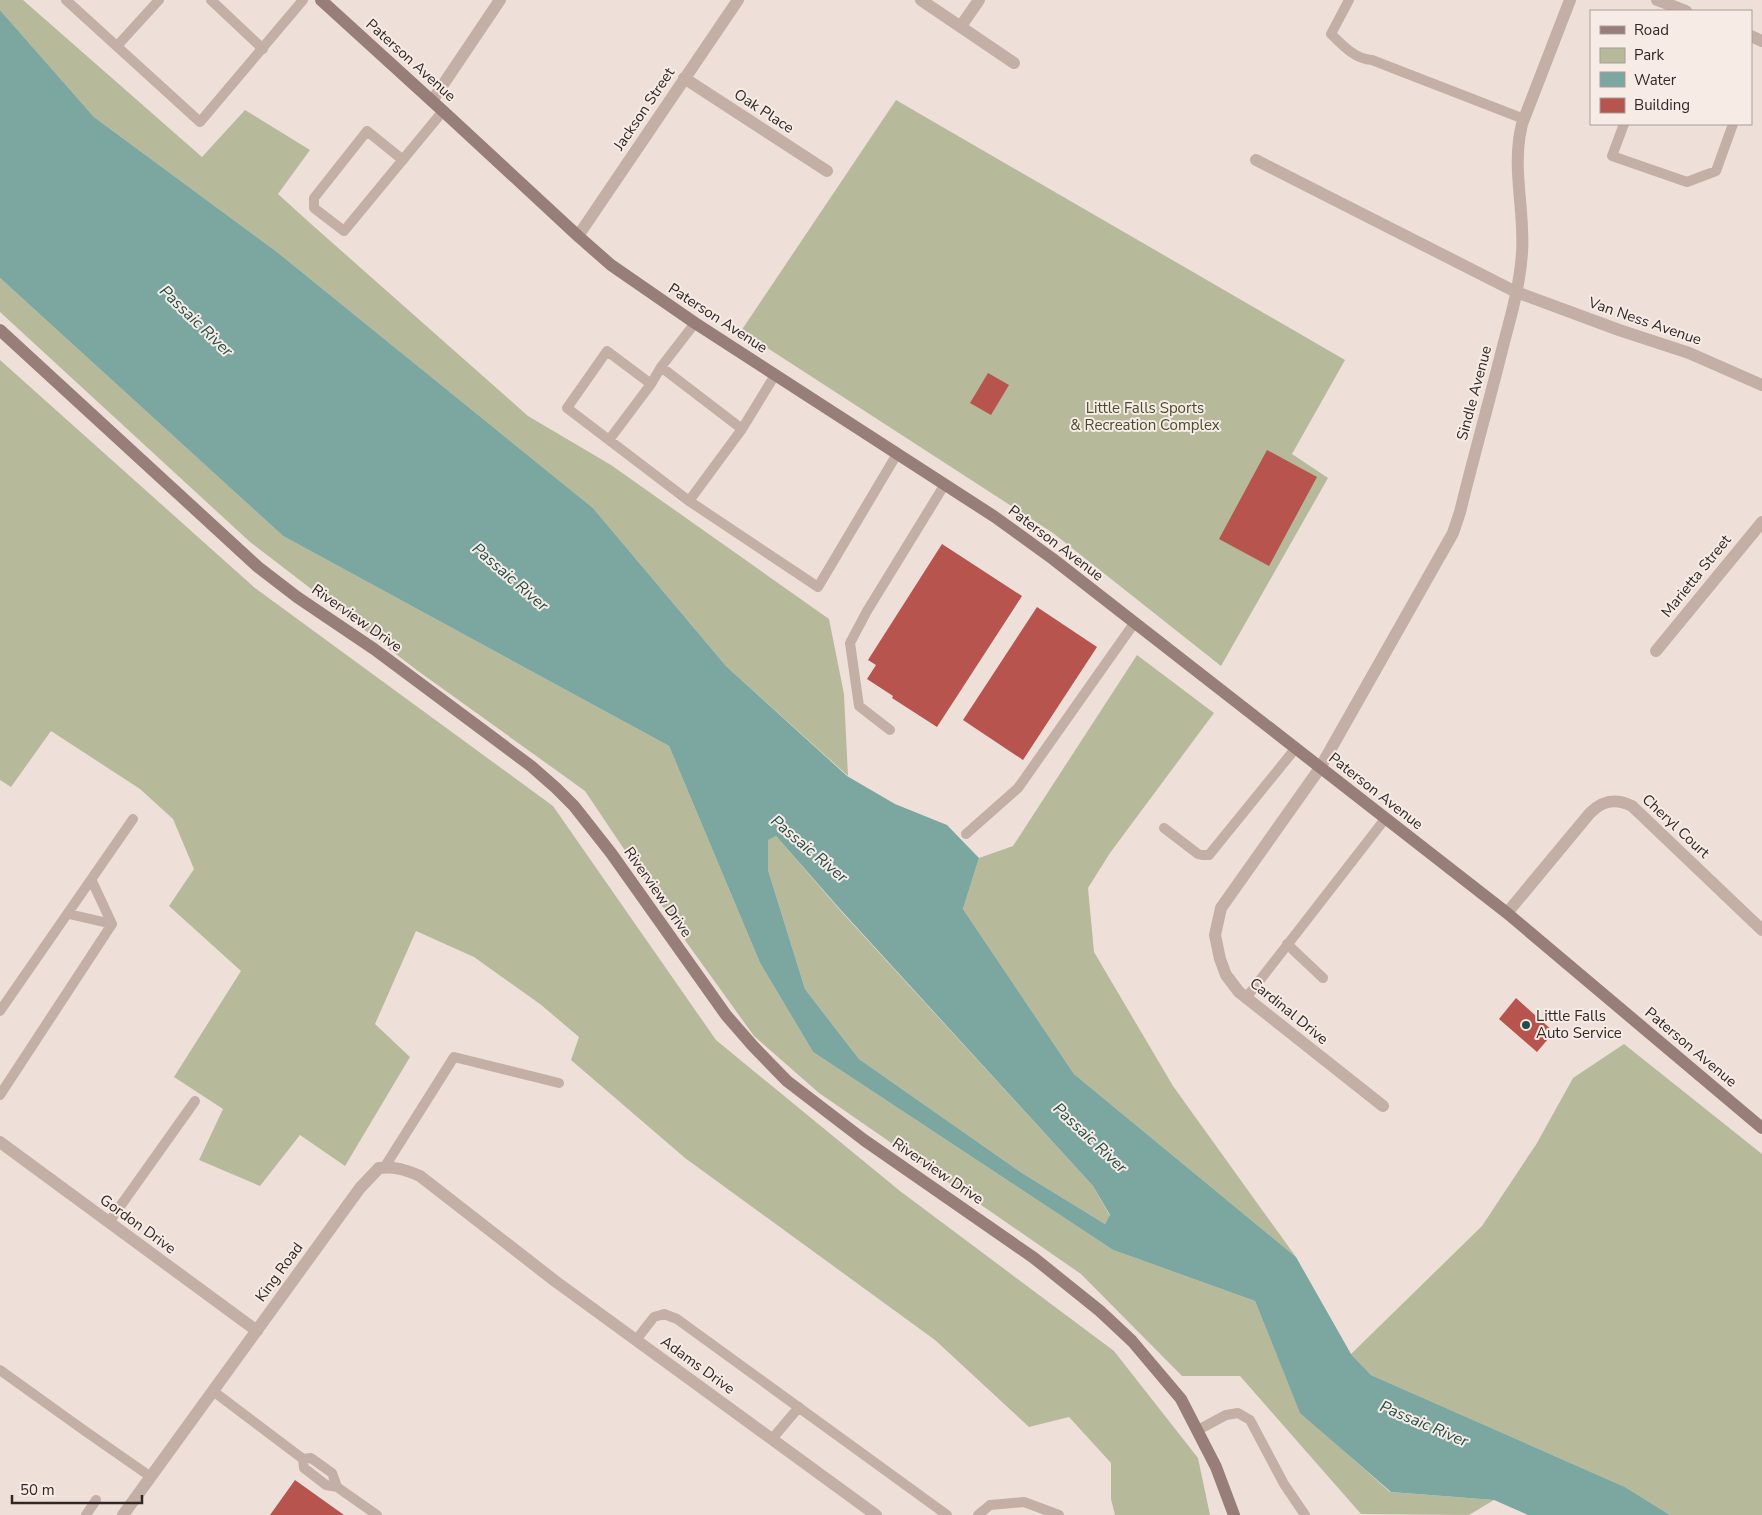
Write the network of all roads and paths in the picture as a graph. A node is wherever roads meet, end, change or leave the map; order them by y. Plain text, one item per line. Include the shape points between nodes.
1 (66, 0) edge
2 (159, 0) edge
3 (211, 0) edge
4 (303, 0) edge
5 (321, 0) edge
6 (500, 0) edge
7 (738, 0) edge
8 (921, 0) edge
9 (978, 0) edge
10 (1349, 0) edge
11 (1570, 0) edge
12 (1657, 0) edge
13 (1669, 8) edge
14 (961, 26) junction
15 (117, 46) junction
16 (263, 49) junction
17 (1014, 63) dead end
18 (684, 78) junction
19 (432, 101) junction
20 (443, 110) junction
21 (1524, 119) junction
22 (1624, 125) edge
23 (1733, 125) edge
24 (403, 160) junction
25 (1256, 160) dead end
26 (827, 171) dead end
27 (578, 236) junction
28 (1516, 292) junction
29 (695, 323) junction
30 (0, 330) edge
31 (661, 367) junction
32 (775, 375) junction
33 (651, 384) junction
34 (1762, 385) edge
35 (742, 429) junction
36 (609, 440) junction
37 (897, 454) junction
38 (944, 484) junction
39 (689, 501) junction
40 (1762, 522) edge
41 (1135, 622) junction
42 (1656, 651) dead end
43 (890, 730) dead end
44 (1295, 749) junction
45 (1320, 768) junction
46 (134, 819) dead end
47 (1385, 819) junction
48 (1164, 828) dead end
49 (966, 834) dead end
50 (92, 880) junction
51 (1507, 913) junction
52 (69, 914) junction
53 (112, 924) junction
54 (1762, 930) edge
55 (1287, 944) junction
56 (1323, 978) dead end
57 (1246, 998) junction
58 (0, 1012) edge
59 (560, 1083) dead end
60 (0, 1095) edge
61 (194, 1101) dead end
62 (1383, 1106) dead end
63 (1762, 1128) edge
64 (0, 1142) edge
65 (384, 1168) junction
66 (109, 1222) junction
67 (257, 1331) junction
68 (636, 1340) junction
69 (0, 1370) edge
70 (213, 1391) junction
71 (799, 1407) junction
72 (1198, 1430) junction
73 (772, 1439) junction
74 (151, 1477) junction
75 (96, 1500) dead end
76 (86, 1515) edge
77 (123, 1515) edge
78 (377, 1515) edge
79 (876, 1515) edge
80 (947, 1515) edge
81 (978, 1515) edge
82 (1059, 1515) edge
83 (1234, 1515) edge
84 (1305, 1515) edge

1 - 15 lane
2 - 15 lane
3 - 16 lane
4 - 16 lane
5 - 19 main road, Paterson Avenue
6 - 19 street
7 - 18 street, Jackson Street
8 - 14 street
9 - 14 street
10 - 21 lane via 1331,34 1342,45 1363,59
11 - 21 street, Sindle Avenue
12 - 13 street
14 - 17 street
15 - 16 lane via 200,122
18 - 26 street, Oak Place
18 - 27 street, Jackson Street
19 - 20 main road, Paterson Avenue
20 - 24 lane
20 - 27 main road, Paterson Avenue
21 - 28 street, Sindle Avenue via 1517,142 1522,252
22 - 23 lane via 1612,156 1687,182 1716,171
24 - 24 lane via 344,231 314,208 314,198 367,131
25 - 28 street, Van Ness Avenue
27 - 29 main road, Paterson Avenue via 611,265
28 - 34 street, Van Ness Avenue via 1689,353
28 - 45 street, Sindle Avenue via 1453,533
29 - 31 lane
29 - 32 main road, Paterson Avenue
30 - 72 main road, Riverview Drive via 258,566 296,597 374,649 556,788 611,854 726,1015 787,1081 864,1140 1034,1258 1100,1311 1132,1341 1181,1398
31 - 33 lane
31 - 35 lane
32 - 35 lane
32 - 37 main road, Paterson Avenue
33 - 36 lane
33 - 36 lane via 607,351 567,408
35 - 39 lane
36 - 39 lane
37 - 38 main road, Paterson Avenue
37 - 39 lane via 818,587
38 - 41 main road, Paterson Avenue via 995,517
38 - 43 lane via 850,643 859,706
40 - 42 street, Marietta Street
41 - 44 main road, Paterson Avenue
41 - 49 lane via 1018,788
44 - 45 main road, Paterson Avenue
44 - 48 lane via 1209,855 1198,854
45 - 47 main road, Paterson Avenue
45 - 57 street, Cardinal Drive via 1221,908 1215,935 1220,959 1226,975
46 - 50 lane
47 - 51 main road, Paterson Avenue
47 - 55 lane
50 - 52 lane
50 - 53 lane
51 - 54 street, Cheryl Court via 1590,812 1598,805 1615,801 1632,806
51 - 63 main road, Paterson Avenue
52 - 53 lane
52 - 58 lane
53 - 60 lane
55 - 56 lane
55 - 57 lane
57 - 62 street, Cardinal Drive
59 - 65 lane via 454,1058
61 - 66 lane
64 - 66 street, Gordon Drive
65 - 67 street, King Road via 379,1168 360,1188
65 - 68 street, Adams Drive via 402,1169 420,1176
66 - 67 street, Gordon Drive
67 - 70 street, King Road
68 - 71 lane via 654,1317 664,1314 677,1319
68 - 73 street, Adams Drive
69 - 74 lane
70 - 74 street, King Road
70 - 78 lane via 303,1459 304,1468 326,1485 336,1487
71 - 73 lane
71 - 80 lane
72 - 83 main road, Riverview Drive
72 - 84 lane via 1238,1412 1250,1420 1284,1484
73 - 79 street, Adams Drive
74 - 77 street, King Road
75 - 76 lane
81 - 82 lane via 990,1505 1024,1502

